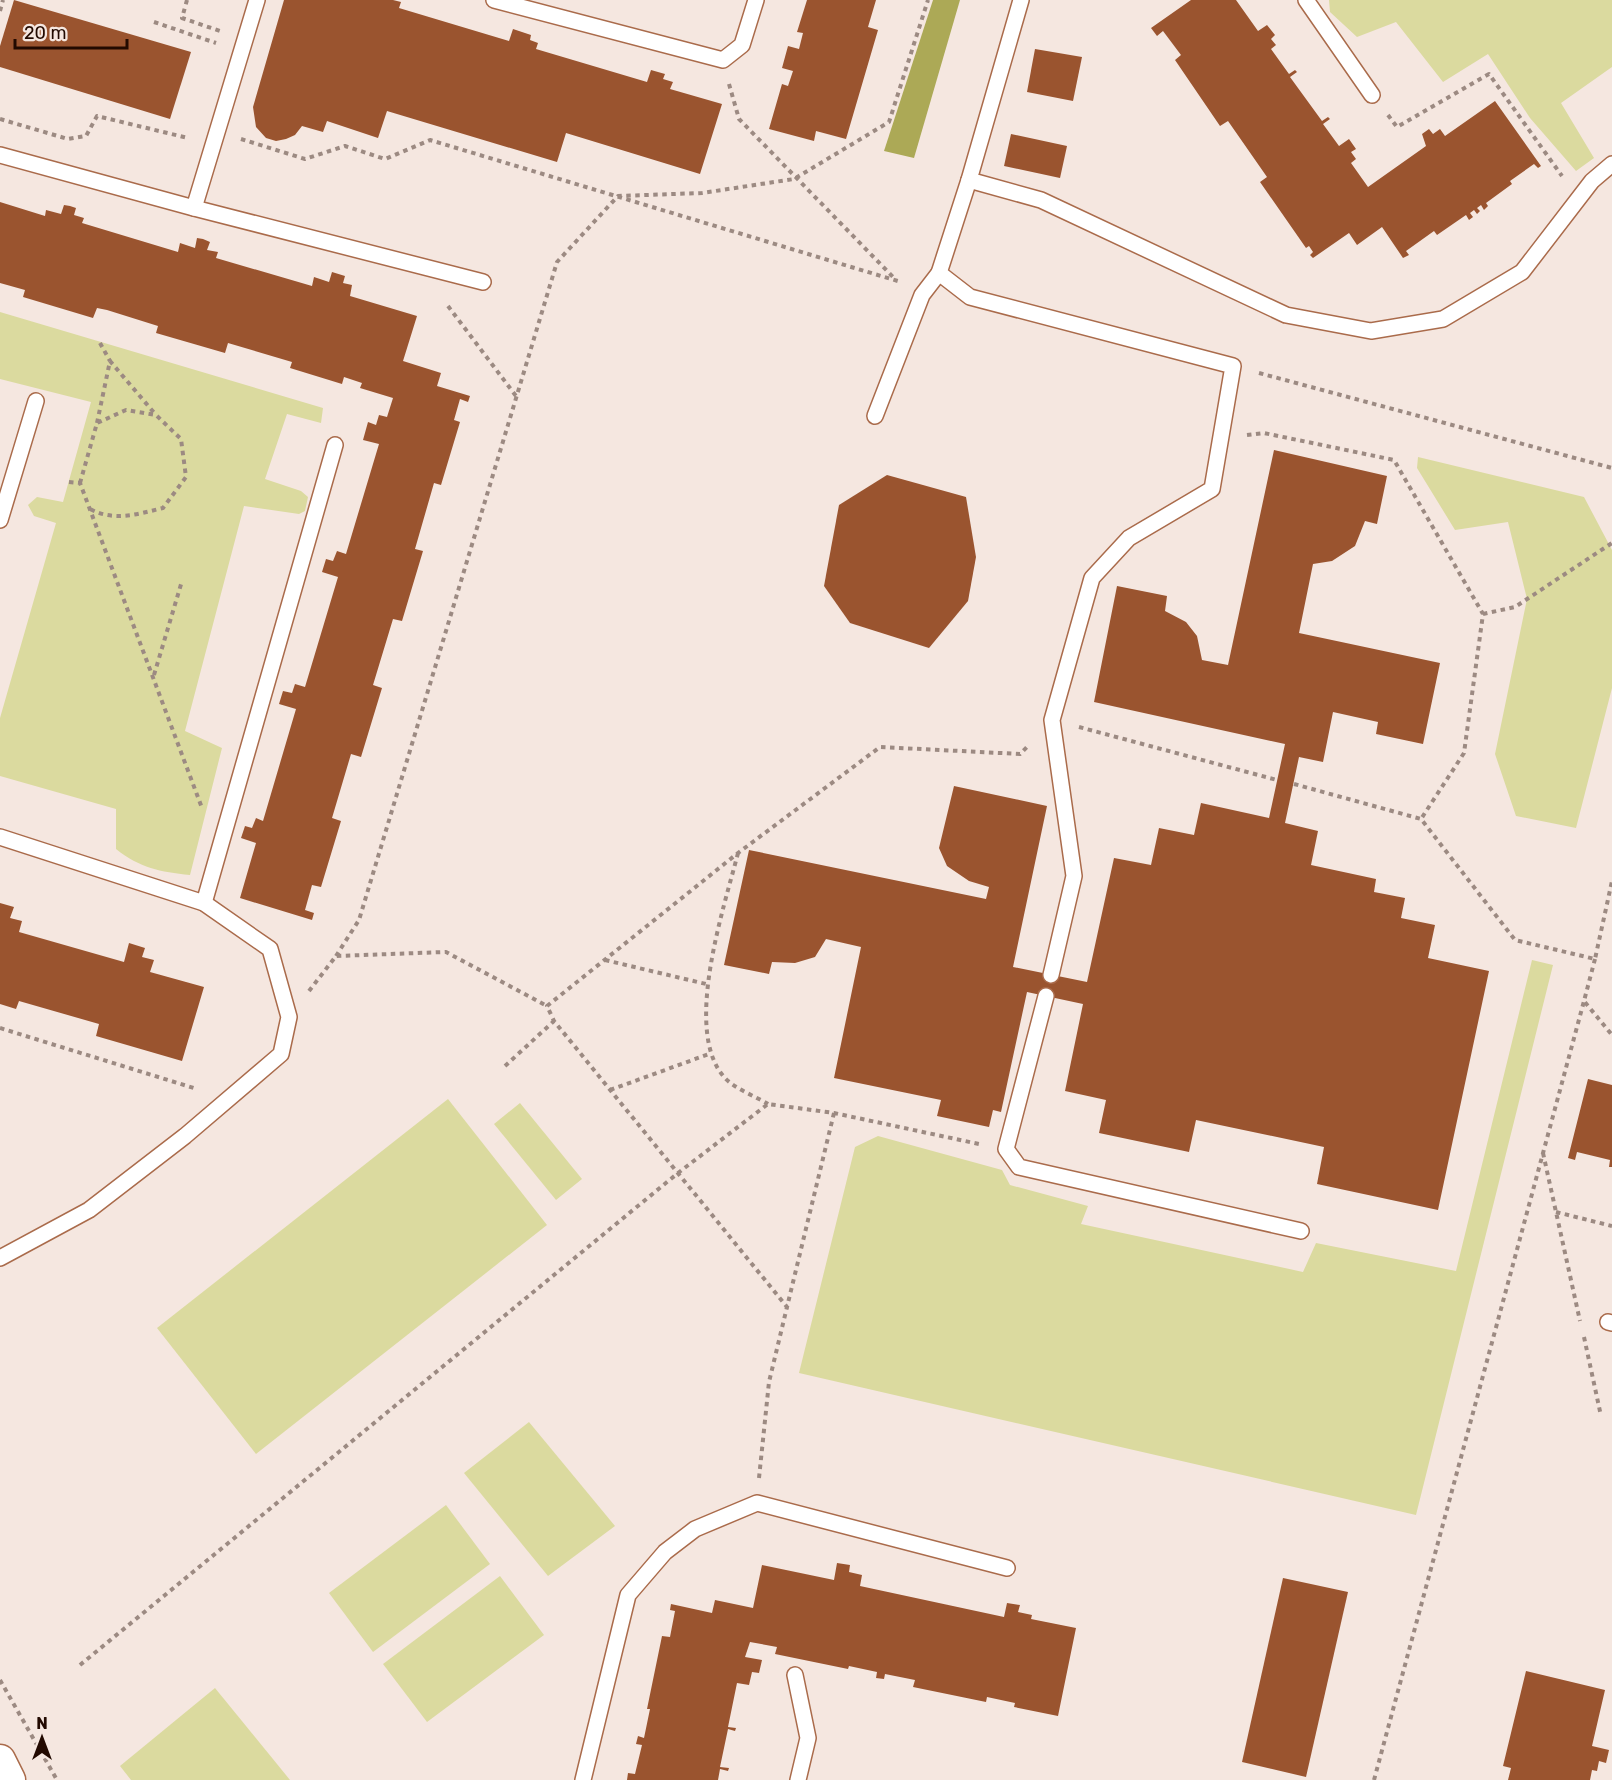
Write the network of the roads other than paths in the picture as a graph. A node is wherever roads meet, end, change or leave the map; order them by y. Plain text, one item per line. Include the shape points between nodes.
1 (257, 0) edge
2 (494, 0) edge
3 (756, 0) edge
4 (1021, 0) edge
5 (1306, 0) edge
6 (1372, 95) road end
7 (0, 155) edge
8 (1612, 164) edge
9 (969, 180) junction
10 (194, 208) junction
11 (939, 273) junction
12 (483, 282) dead end
13 (36, 401) dead end
14 (875, 416) dead end
15 (335, 445) dead end
16 (0, 520) edge
17 (0, 837) edge
18 (204, 903) junction
19 (1052, 975) dead end
20 (1046, 996) dead end
21 (1301, 1231) dead end
22 (0, 1258) edge
23 (1007, 1568) dead end
24 (795, 1676) dead end
25 (0, 1760) edge
26 (10, 1780) edge
27 (584, 1780) edge
28 (798, 1780) edge

1 - 10 lane
2 - 3 lane via 723,60 742,45
4 - 9 lane
5 - 6 lane
7 - 10 lane
8 - 9 lane via 1592,181 1522,272 1443,319 1371,331 1286,315 1041,200
9 - 11 lane
10 - 12 lane
11 - 14 lane via 922,296
11 - 19 lane via 970,297 1233,366 1212,489 1129,538 1092,578 1052,720 1074,876
13 - 16 lane
15 - 18 lane
17 - 18 lane
18 - 22 lane via 270,949 289,1017 281,1054 185,1137 89,1210
20 - 21 lane via 1005,1149 1019,1167
23 - 27 lane via 757,1503 695,1529 665,1552 628,1595
24 - 28 lane via 808,1738
25 - 26 street

